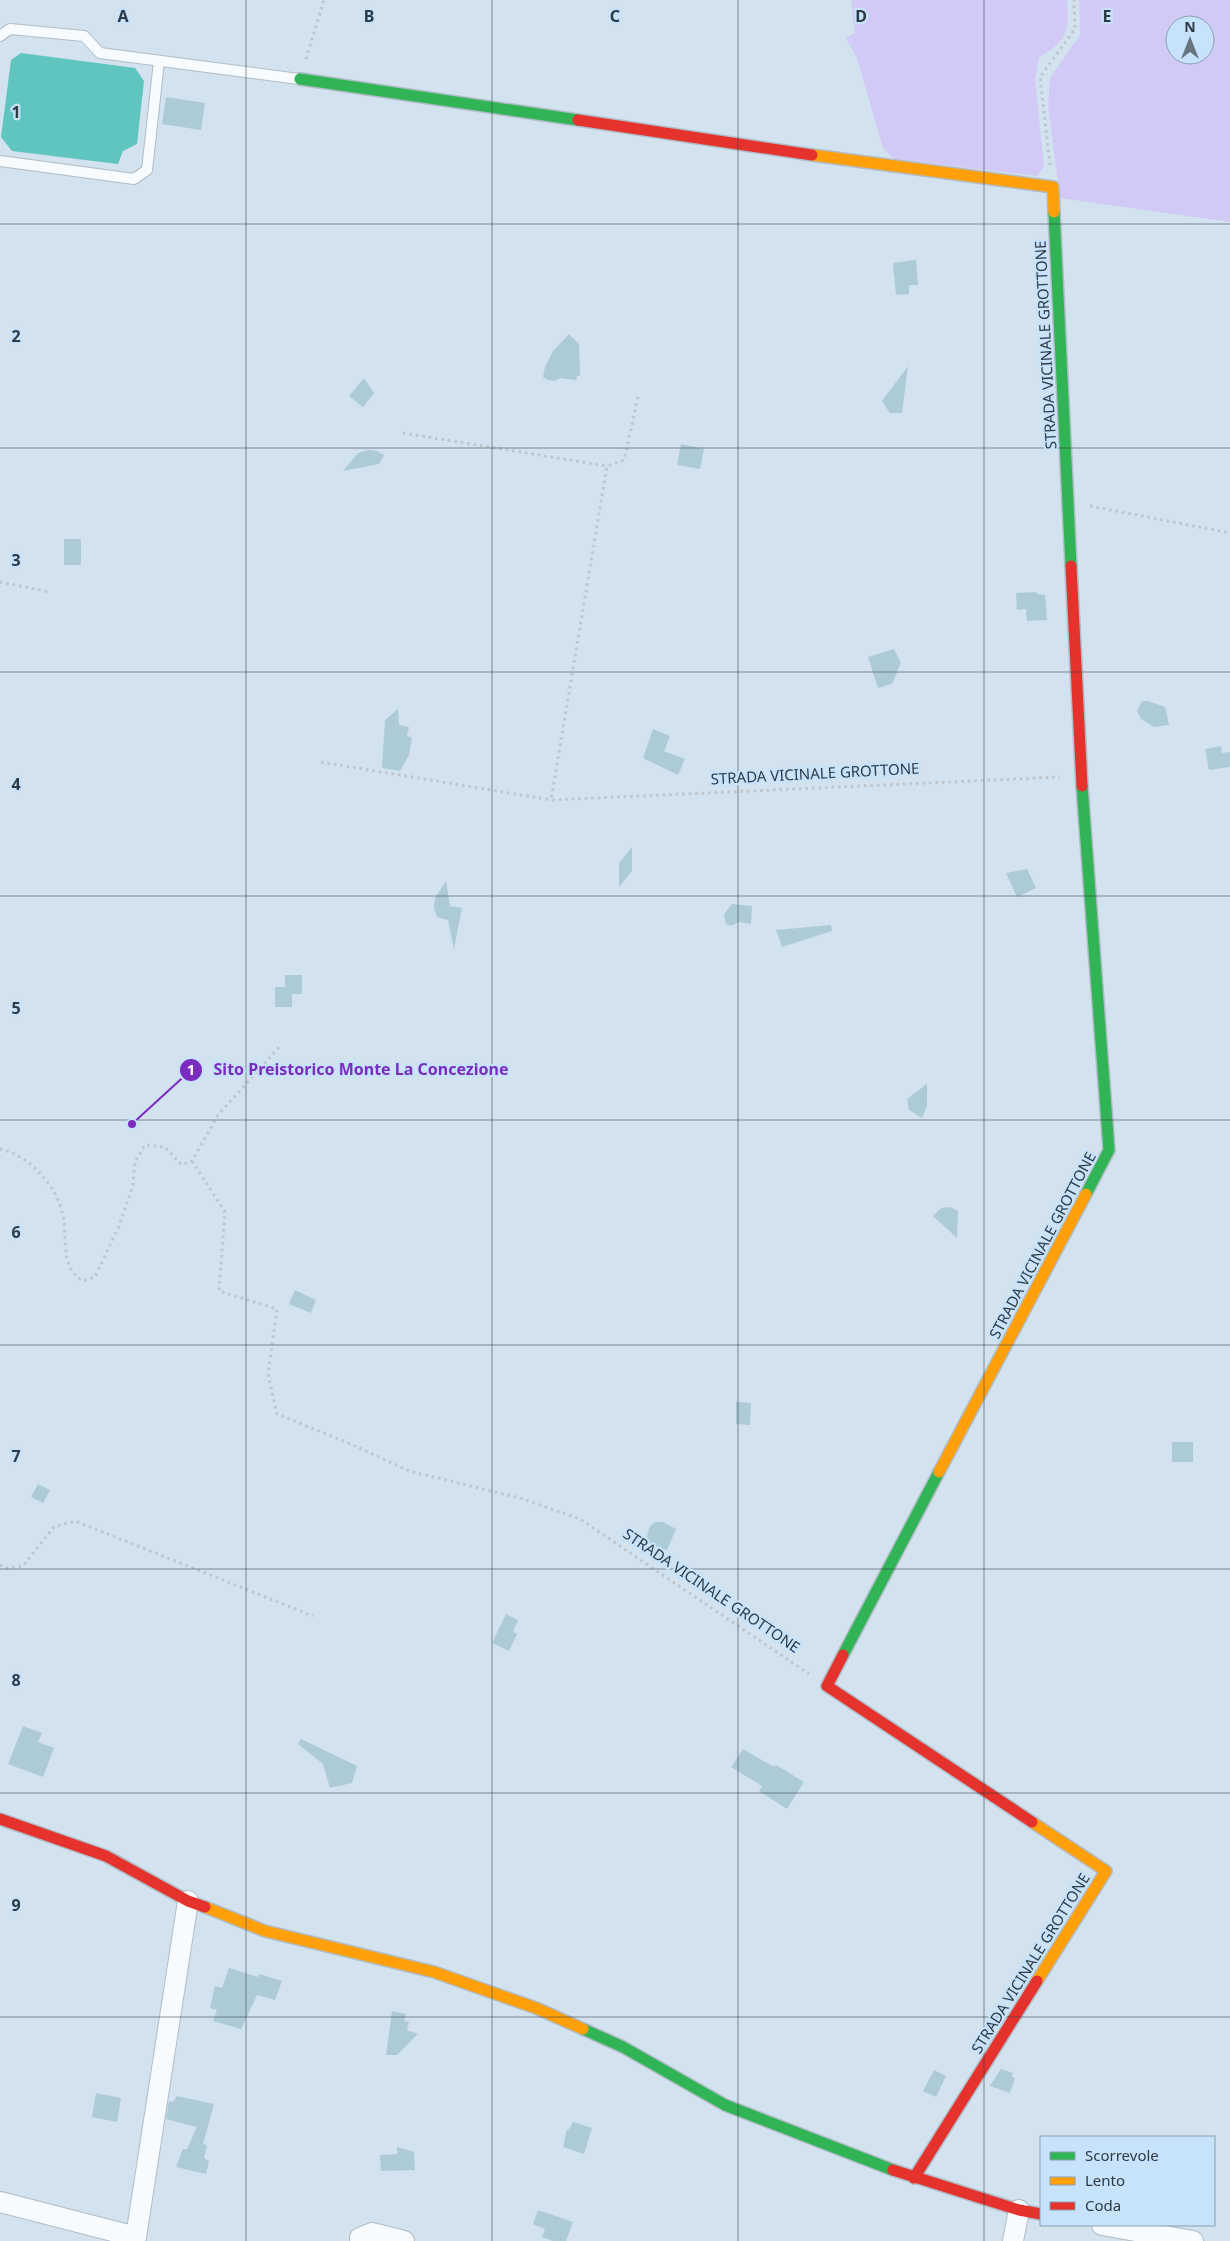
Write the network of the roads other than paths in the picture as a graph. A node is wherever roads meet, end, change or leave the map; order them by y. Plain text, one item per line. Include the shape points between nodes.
1 (0, 36) edge
2 (159, 62) junction
3 (300, 79) joint
4 (0, 161) edge
5 (0, 1819) edge
6 (188, 1901) junction
7 (914, 2178) junction
8 (0, 2202) edge
9 (1019, 2210) junction
10 (1040, 2214) edge
11 (1108, 2226) edge
12 (360, 2241) edge
13 (404, 2241) edge
14 (1013, 2241) edge
15 (1193, 2241) edge

1 - 2 lane via 10,29 84,36 100,52
2 - 3 lane
2 - 4 lane via 147,170 141,175 134,179
3 - 7 street, STRADA VICINALE GROTTONE via 1053,188 1081,776 1109,1150 826,1686 1106,1871
5 - 6 street via 106,1856
6 - 7 street via 266,1931 434,1972 536,2008 623,2047 725,2104
6 - 8 street via 136,2237
7 - 9 street
9 - 10 street
9 - 14 street
11 - 15 street
12 - 13 street via 372,2233

